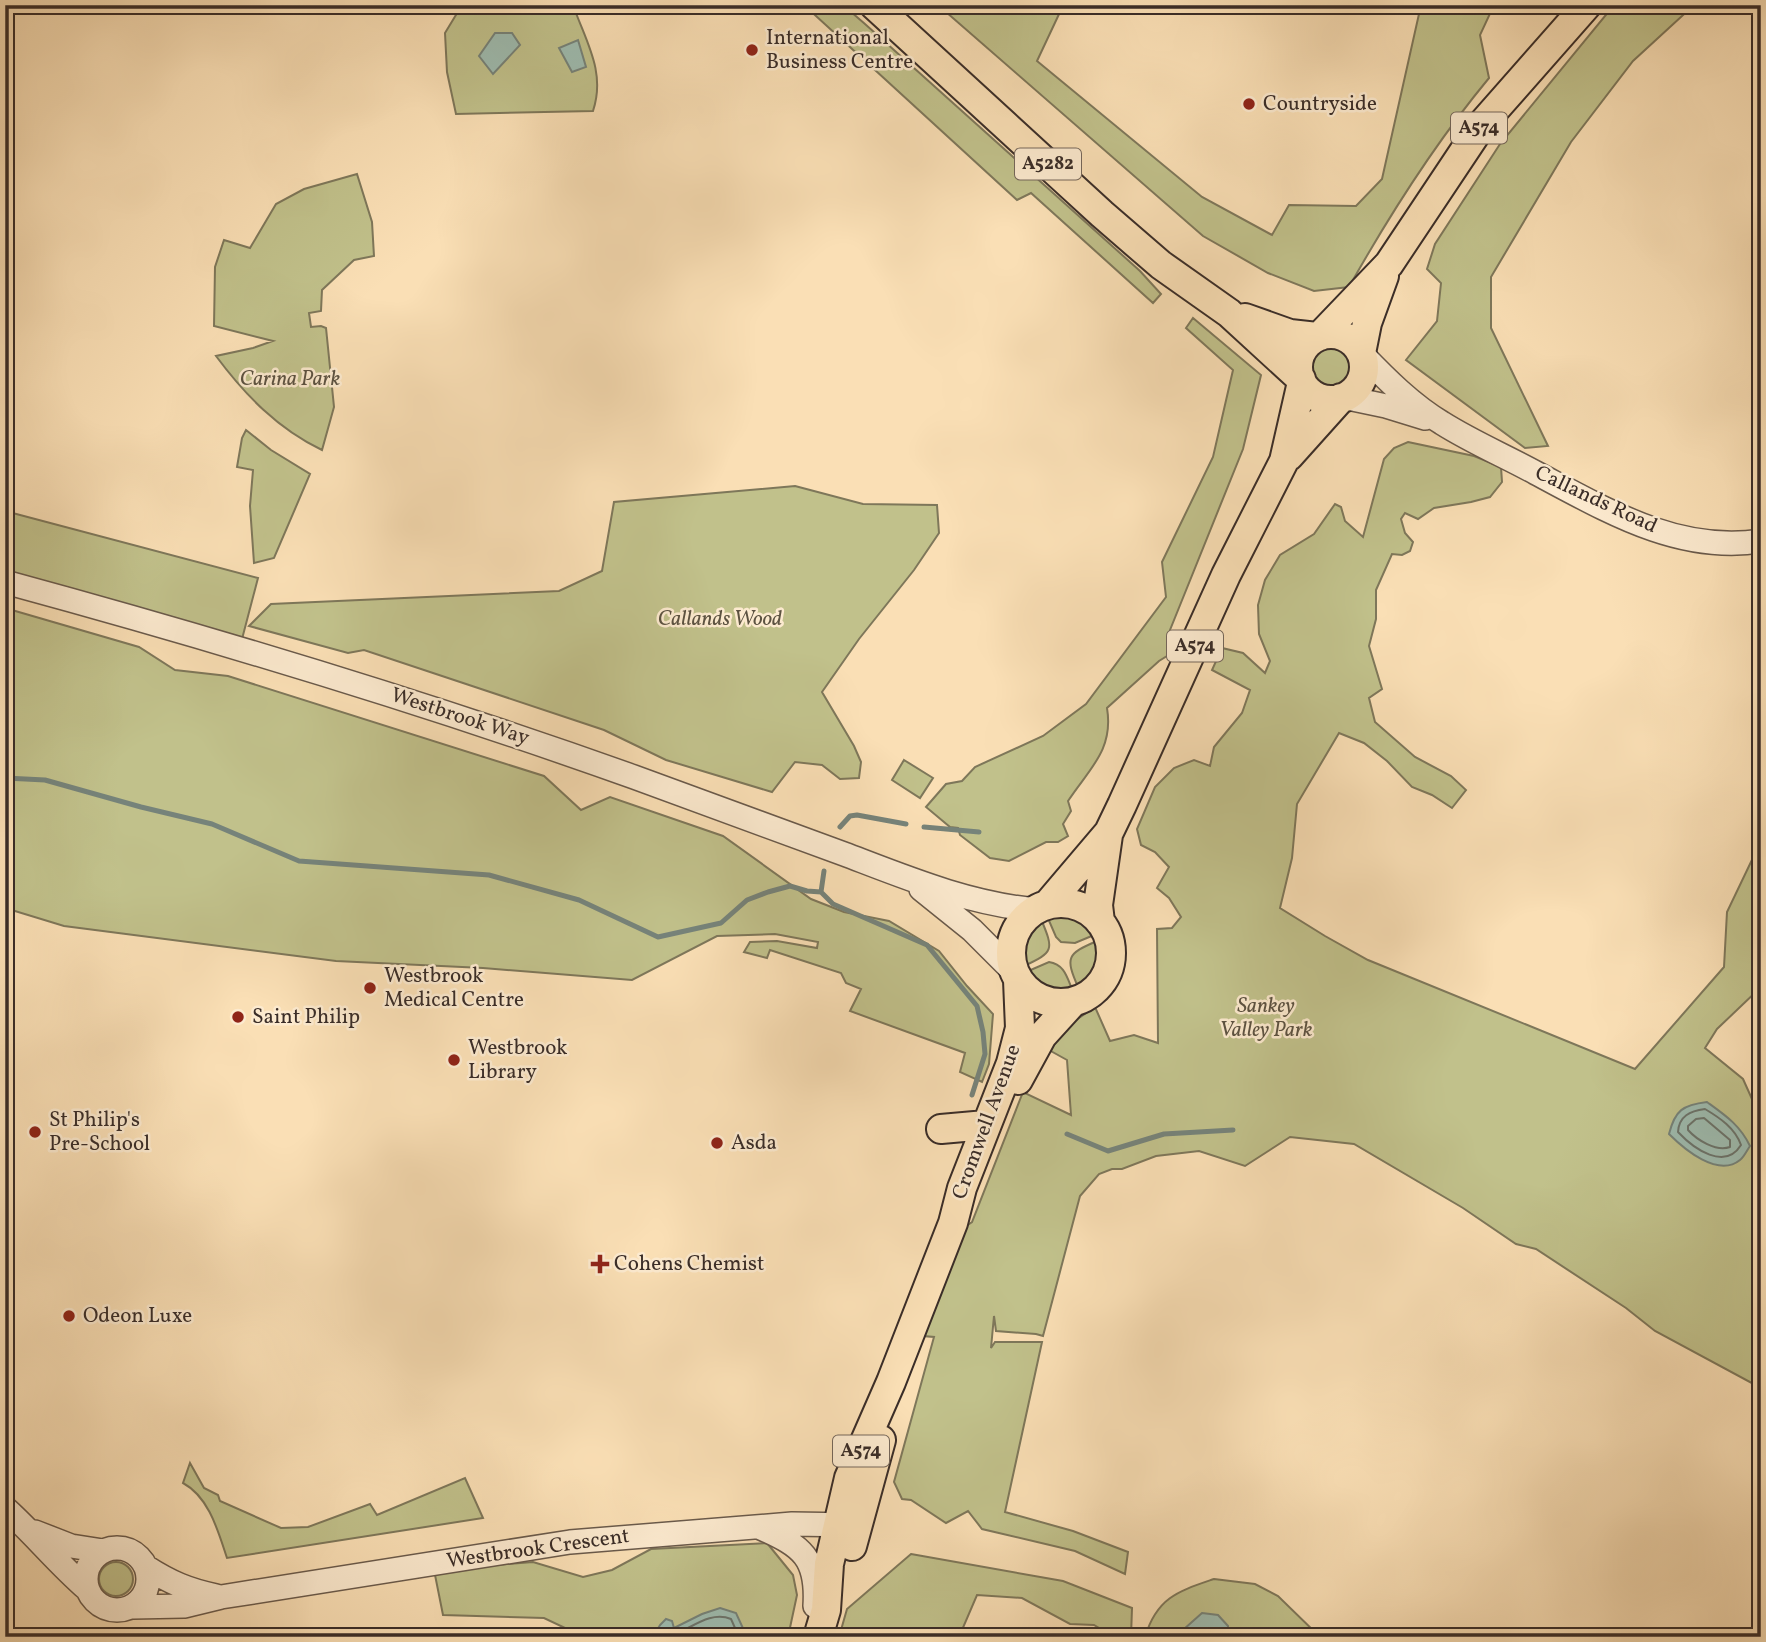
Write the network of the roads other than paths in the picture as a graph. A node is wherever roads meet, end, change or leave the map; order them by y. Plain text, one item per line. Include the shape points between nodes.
1 (874, 5) edge
2 (1587, 5) edge
3 (1389, 264) junction
4 (1229, 313) junction
5 (1318, 336) junction
6 (1361, 354) junction
7 (1301, 381) junction
8 (1342, 398) junction
9 (1441, 423) junction
10 (1284, 461) junction
11 (1761, 541) edge
12 (5, 582) edge
13 (1109, 832) junction
14 (905, 878) junction
15 (1042, 907) junction
16 (1100, 922) junction
17 (1017, 976) junction
18 (1072, 1003) junction
19 (986, 1125) junction
20 (941, 1129) dead end
21 (953, 1223) junction
22 (5, 1508) edge
23 (847, 1524) junction
24 (759, 1527) junction
25 (29, 1529) junction
26 (103, 1551) junction
27 (146, 1567) junction
28 (87, 1589) junction
29 (221, 1597) junction
30 (133, 1607) junction
31 (819, 1628) edge

1 - 4 main road, A5282 via 1112,223
2 - 3 main road, A574 via 1483,123
3 - 5 main road, A574
3 - 6 main road, A574
4 - 5 main road, A5282 via 1290,334
4 - 7 main road, A5282
5 - 6 main road via 1339,335 1356,345
5 - 7 main road, A574 via 1299,360
6 - 8 main road, A574 via 1364,365 1359,384
6 - 9 street, Callands Road
7 - 8 main road via 1319,397
7 - 10 main road, A574
8 - 9 street, Callands Road
8 - 10 main road, A574
9 - 11 street, Callands Road via 1647,527 1701,541
10 - 13 main road, A574
12 - 14 street, Westbrook Way via 411,700 716,806
13 - 15 main road, A574
13 - 16 main road, A574 via 1098,905
14 - 15 street, Westbrook Way via 988,903
14 - 17 street, Westbrook Way via 953,913
15 - 16 main road via 1076,905
15 - 17 main road, A574 via 1017,930 1011,959
16 - 18 main road, A574 via 1112,948 1111,963 1098,988
17 - 18 main road via 1042,1000
17 - 19 main road, Cromwell Avenue / A574 via 1021,1006 1016,1045
18 - 21 main road, Cromwell Avenue / A574 via 1042,1036 1026,1064 972,1192
19 - 20 main road
19 - 21 main road, Cromwell Avenue / A574
21 - 23 main road, Cromwell Avenue / A574 via 849,1478
22 - 25 street
23 - 24 street, Westbrook Crescent
23 - 31 main road, Cromwell Avenue / A574 via 829,1564
24 - 29 street, Westbrook Crescent via 570,1542
24 - 31 street via 806,1555 812,1567
25 - 26 street via 71,1546
25 - 28 street
26 - 27 street via 132,1551
26 - 28 street via 90,1563
27 - 29 street, Westbrook Crescent via 188,1590
27 - 30 street via 146,1594
28 - 30 street via 93,1600 111,1611
29 - 30 street, Westbrook Crescent via 184,1606

